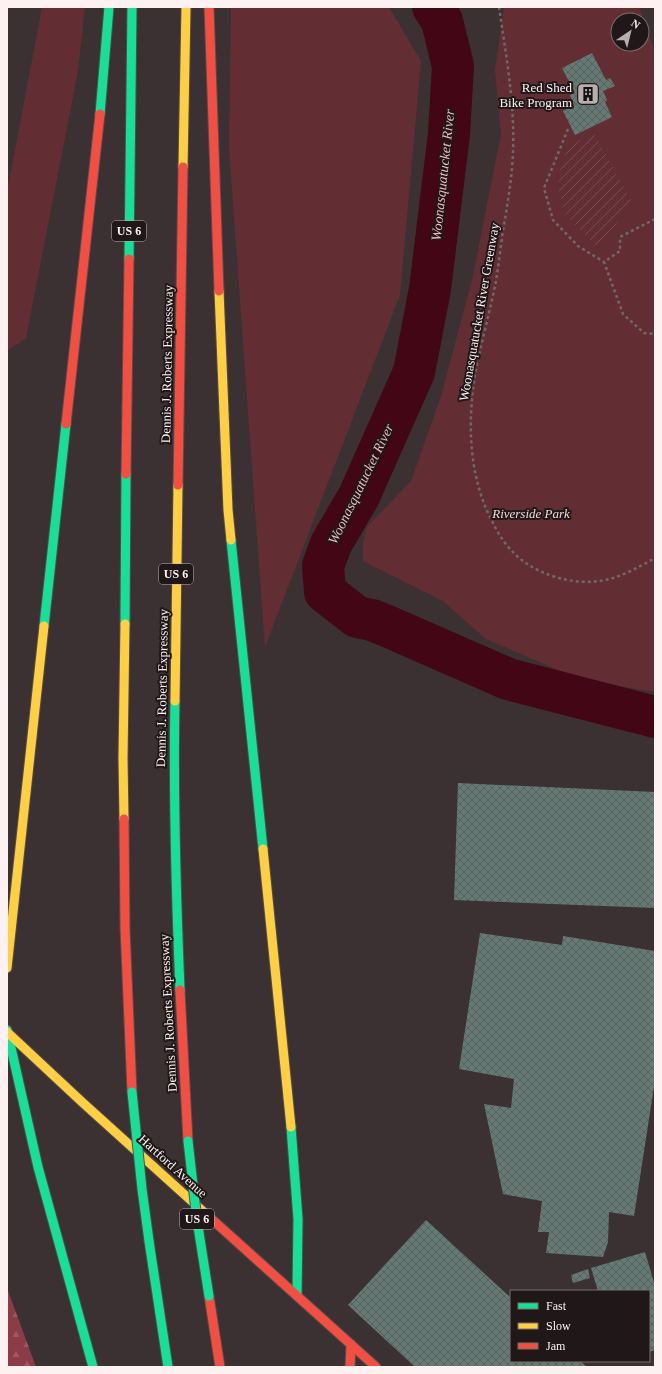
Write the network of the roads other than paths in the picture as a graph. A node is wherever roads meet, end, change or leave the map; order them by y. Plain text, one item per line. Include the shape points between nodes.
1 (109, 7) edge
2 (132, 7) edge
3 (186, 7) edge
4 (209, 7) edge
5 (16, 885) junction
6 (7, 910) edge
7 (7, 968) edge
8 (7, 1031) edge
9 (297, 1295) junction
10 (351, 1344) junction
11 (93, 1367) edge
12 (168, 1367) edge
13 (220, 1367) edge
14 (350, 1367) edge
15 (376, 1367) edge

1 - 5 main road
2 - 12 main road, US 6, bridge via 123,758 125,928 132,1092 140,1173
3 - 13 main road, Dennis J. Roberts Expressway / US 6, bridge via 174,669 177,923 188,1141 197,1220
4 - 9 main road via 228,510 293,1142 298,1219
5 - 6 main road
5 - 7 main road
8 - 9 main road, Hartford Avenue via 82,1102
8 - 11 main road via 38,1167
9 - 10 main road, Hartford Avenue
10 - 14 main road
10 - 15 main road, Hartford Avenue

